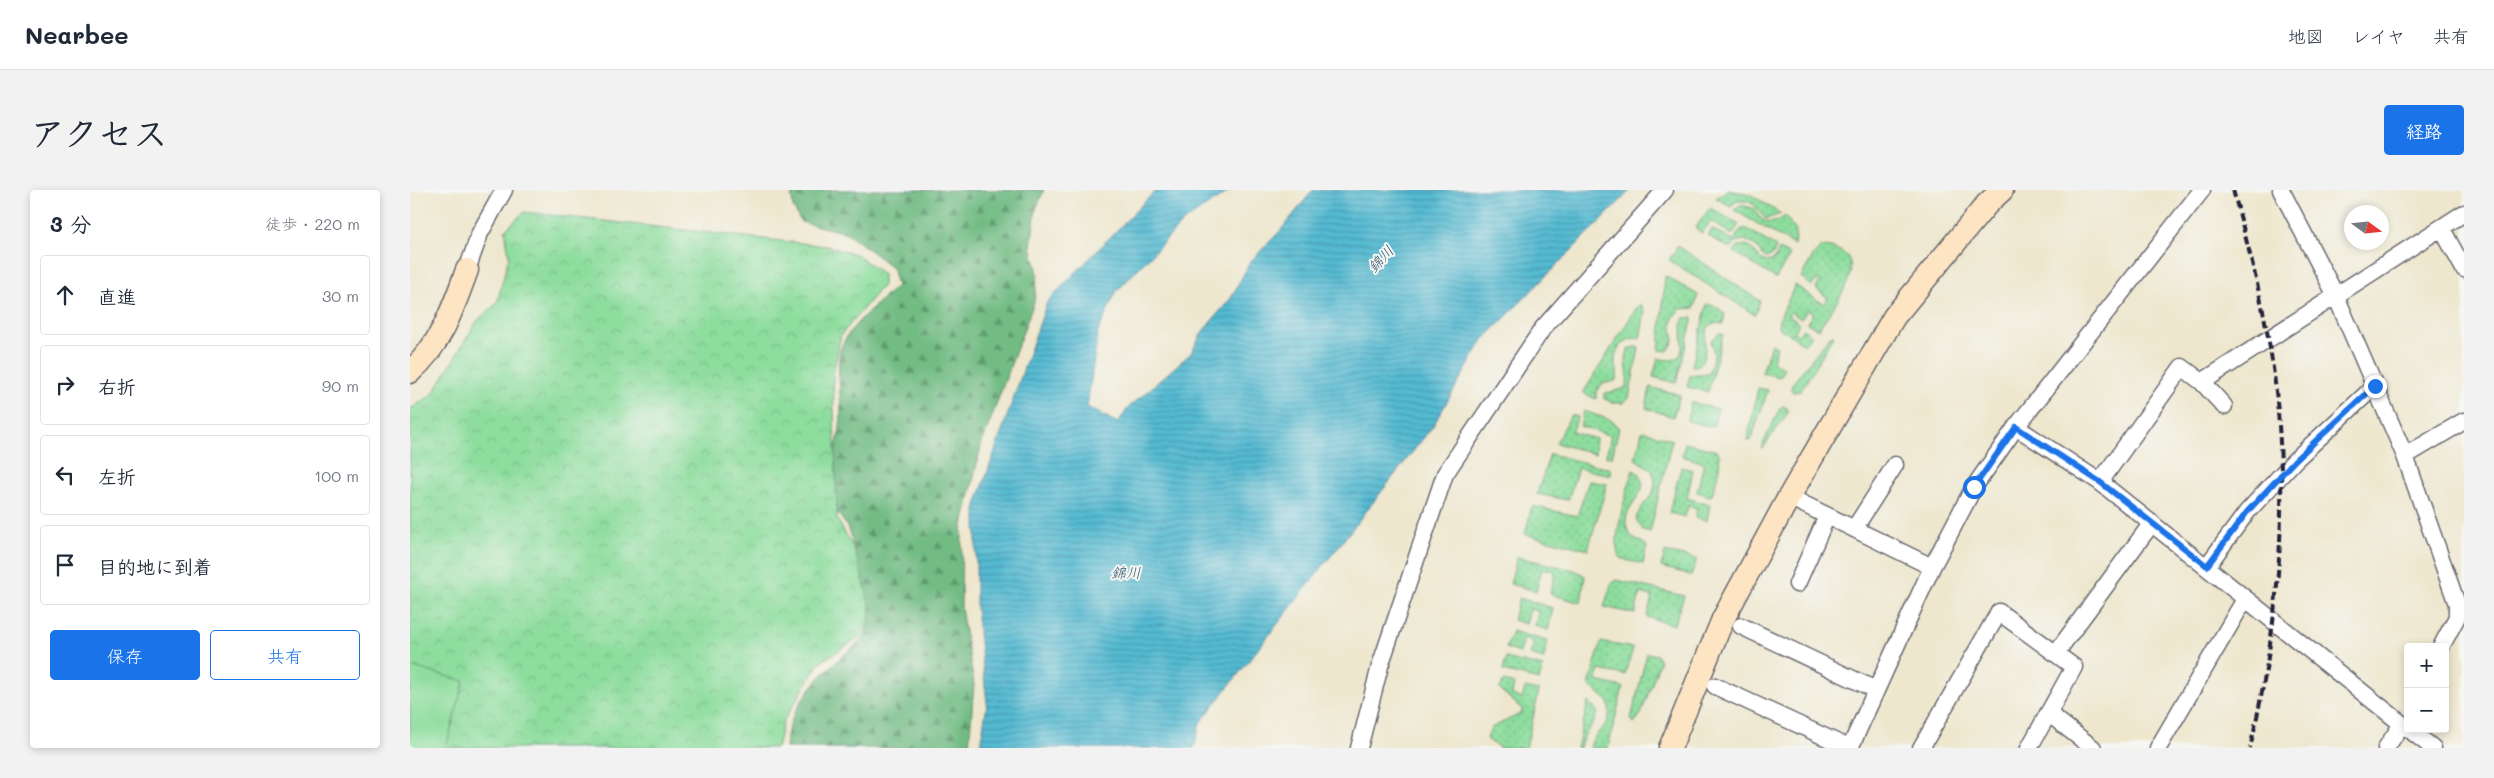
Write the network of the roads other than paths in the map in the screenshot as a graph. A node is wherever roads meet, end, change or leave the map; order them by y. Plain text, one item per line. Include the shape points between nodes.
1 (504, 190) edge
2 (1665, 190) edge
3 (2002, 190) edge
4 (2202, 190) edge
5 (2282, 190) edge
6 (2464, 213) edge
7 (2442, 230) junction
8 (2464, 268) edge
9 (467, 270) joint
10 (2335, 294) junction
11 (410, 372) edge
12 (2202, 382) junction
13 (2375, 386) junction
14 (2224, 406) dead end
15 (2464, 421) edge
16 (2016, 427) junction
17 (2405, 456) junction
18 (1895, 465) dead end
19 (2100, 482) junction
20 (1789, 497) junction
21 (1827, 516) junction
22 (2152, 523) junction
23 (1854, 529) junction
24 (2207, 566) junction
25 (1932, 568) junction
26 (1797, 584) dead end
27 (2245, 599) junction
28 (2461, 616) edge
29 (1741, 626) dead end
30 (2444, 643) edge
31 (2056, 653) junction
32 (1715, 686) dead end
33 (1876, 690) junction
34 (2048, 713) junction
35 (2404, 725) edge
36 (2404, 732) edge
37 (2414, 733) edge
38 (1359, 748) edge
39 (1670, 748) edge
40 (1849, 748) edge
41 (1921, 748) edge
42 (2029, 748) edge
43 (2093, 748) edge
44 (2158, 748) edge
45 (2386, 748) edge
46 (2433, 748) edge

1 - 9 street via 480,233
2 - 38 street via 1543,328 1445,474 1380,666
3 - 20 street via 1894,317
4 - 16 street
5 - 10 street
6 - 7 street
7 - 8 street
7 - 10 street
9 - 11 street via 440,336
10 - 12 street
10 - 13 street
12 - 14 street
12 - 19 street via 2182,367
13 - 17 street
13 - 24 street via 2295,460 2247,512
15 - 17 street
16 - 19 street
16 - 25 street via 1974,487
17 - 28 street
18 - 23 street
19 - 22 street
20 - 21 street
20 - 39 street via 1723,619
21 - 23 street
21 - 26 street
22 - 24 street
22 - 31 street
23 - 25 street
24 - 27 street
25 - 33 street
27 - 35 street
27 - 44 street
28 - 30 street
29 - 33 street
31 - 34 street via 2074,666
31 - 41 street via 1999,612
32 - 40 street
33 - 40 street
34 - 42 street
34 - 43 street
36 - 45 street
37 - 46 street

